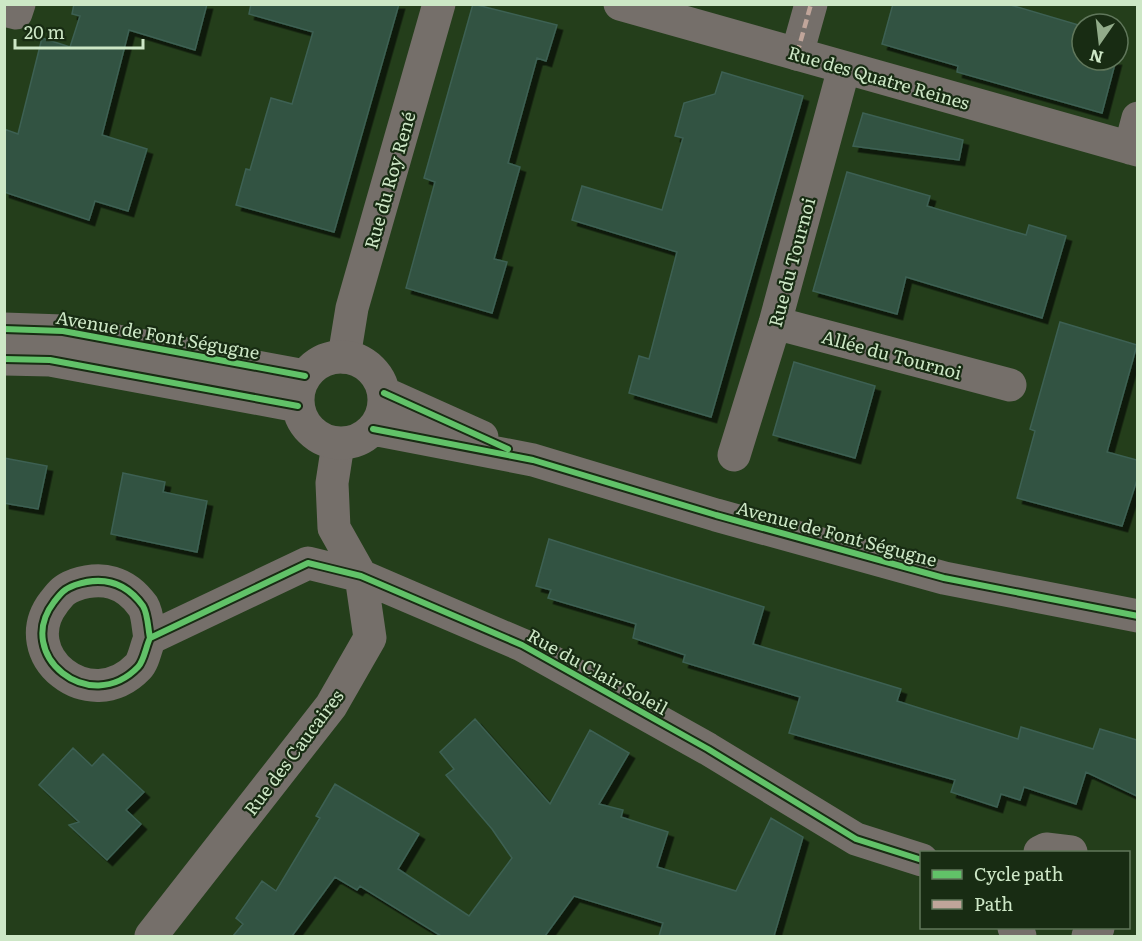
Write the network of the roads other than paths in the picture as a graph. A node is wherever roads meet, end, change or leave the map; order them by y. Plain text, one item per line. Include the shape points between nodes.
1 (19, 4) edge
2 (439, 4) edge
3 (620, 4) edge
4 (811, 4) edge
5 (4, 10) edge
6 (797, 54) junction
7 (844, 69) junction
8 (1135, 138) edge
9 (775, 323) junction
10 (4, 329) edge
11 (344, 357) junction
12 (4, 359) edge
13 (1010, 385) dead end
14 (302, 391) junction
15 (384, 393) junction
16 (374, 429) junction
17 (338, 444) junction
18 (734, 455) dead end
19 (533, 460) junction
20 (361, 576) junction
21 (1137, 616) edge
22 (150, 638) dead end
23 (1042, 851) edge
24 (1063, 851) edge
25 (920, 860) edge
26 (151, 936) edge

1 - 5 street via 16,13
2 - 11 street, Rue du Roy René via 352,308
3 - 6 street, Rue des Quatre Reines
4 - 6 street
6 - 7 street, Rue des Quatre Reines
7 - 8 street, Rue des Quatre Reines
7 - 9 street, Rue du Tournoi
9 - 13 street, Allée du Tournoi
9 - 18 street, Rue du Tournoi
10 - 14 street, Avenue de Font Ségugne via 63,331
11 - 14 street via 329,358 315,365
11 - 15 street via 371,368
12 - 14 street via 50,360
14 - 17 street via 303,420 312,432
15 - 16 street via 384,406
15 - 19 street, Avenue de Font Ségugne
16 - 17 street via 357,440
16 - 19 street, Avenue de Font Ségugne
17 - 20 street, Rue des Caucaires via 332,483 334,528
19 - 21 street, Avenue de Font Ségugne via 944,578
20 - 22 street, Rue du Clair Soleil via 308,563
20 - 25 street, Rue du Clair Soleil via 522,645 708,749 856,839
20 - 26 street, Rue des Caucaires via 370,638 332,706
23 - 24 street

